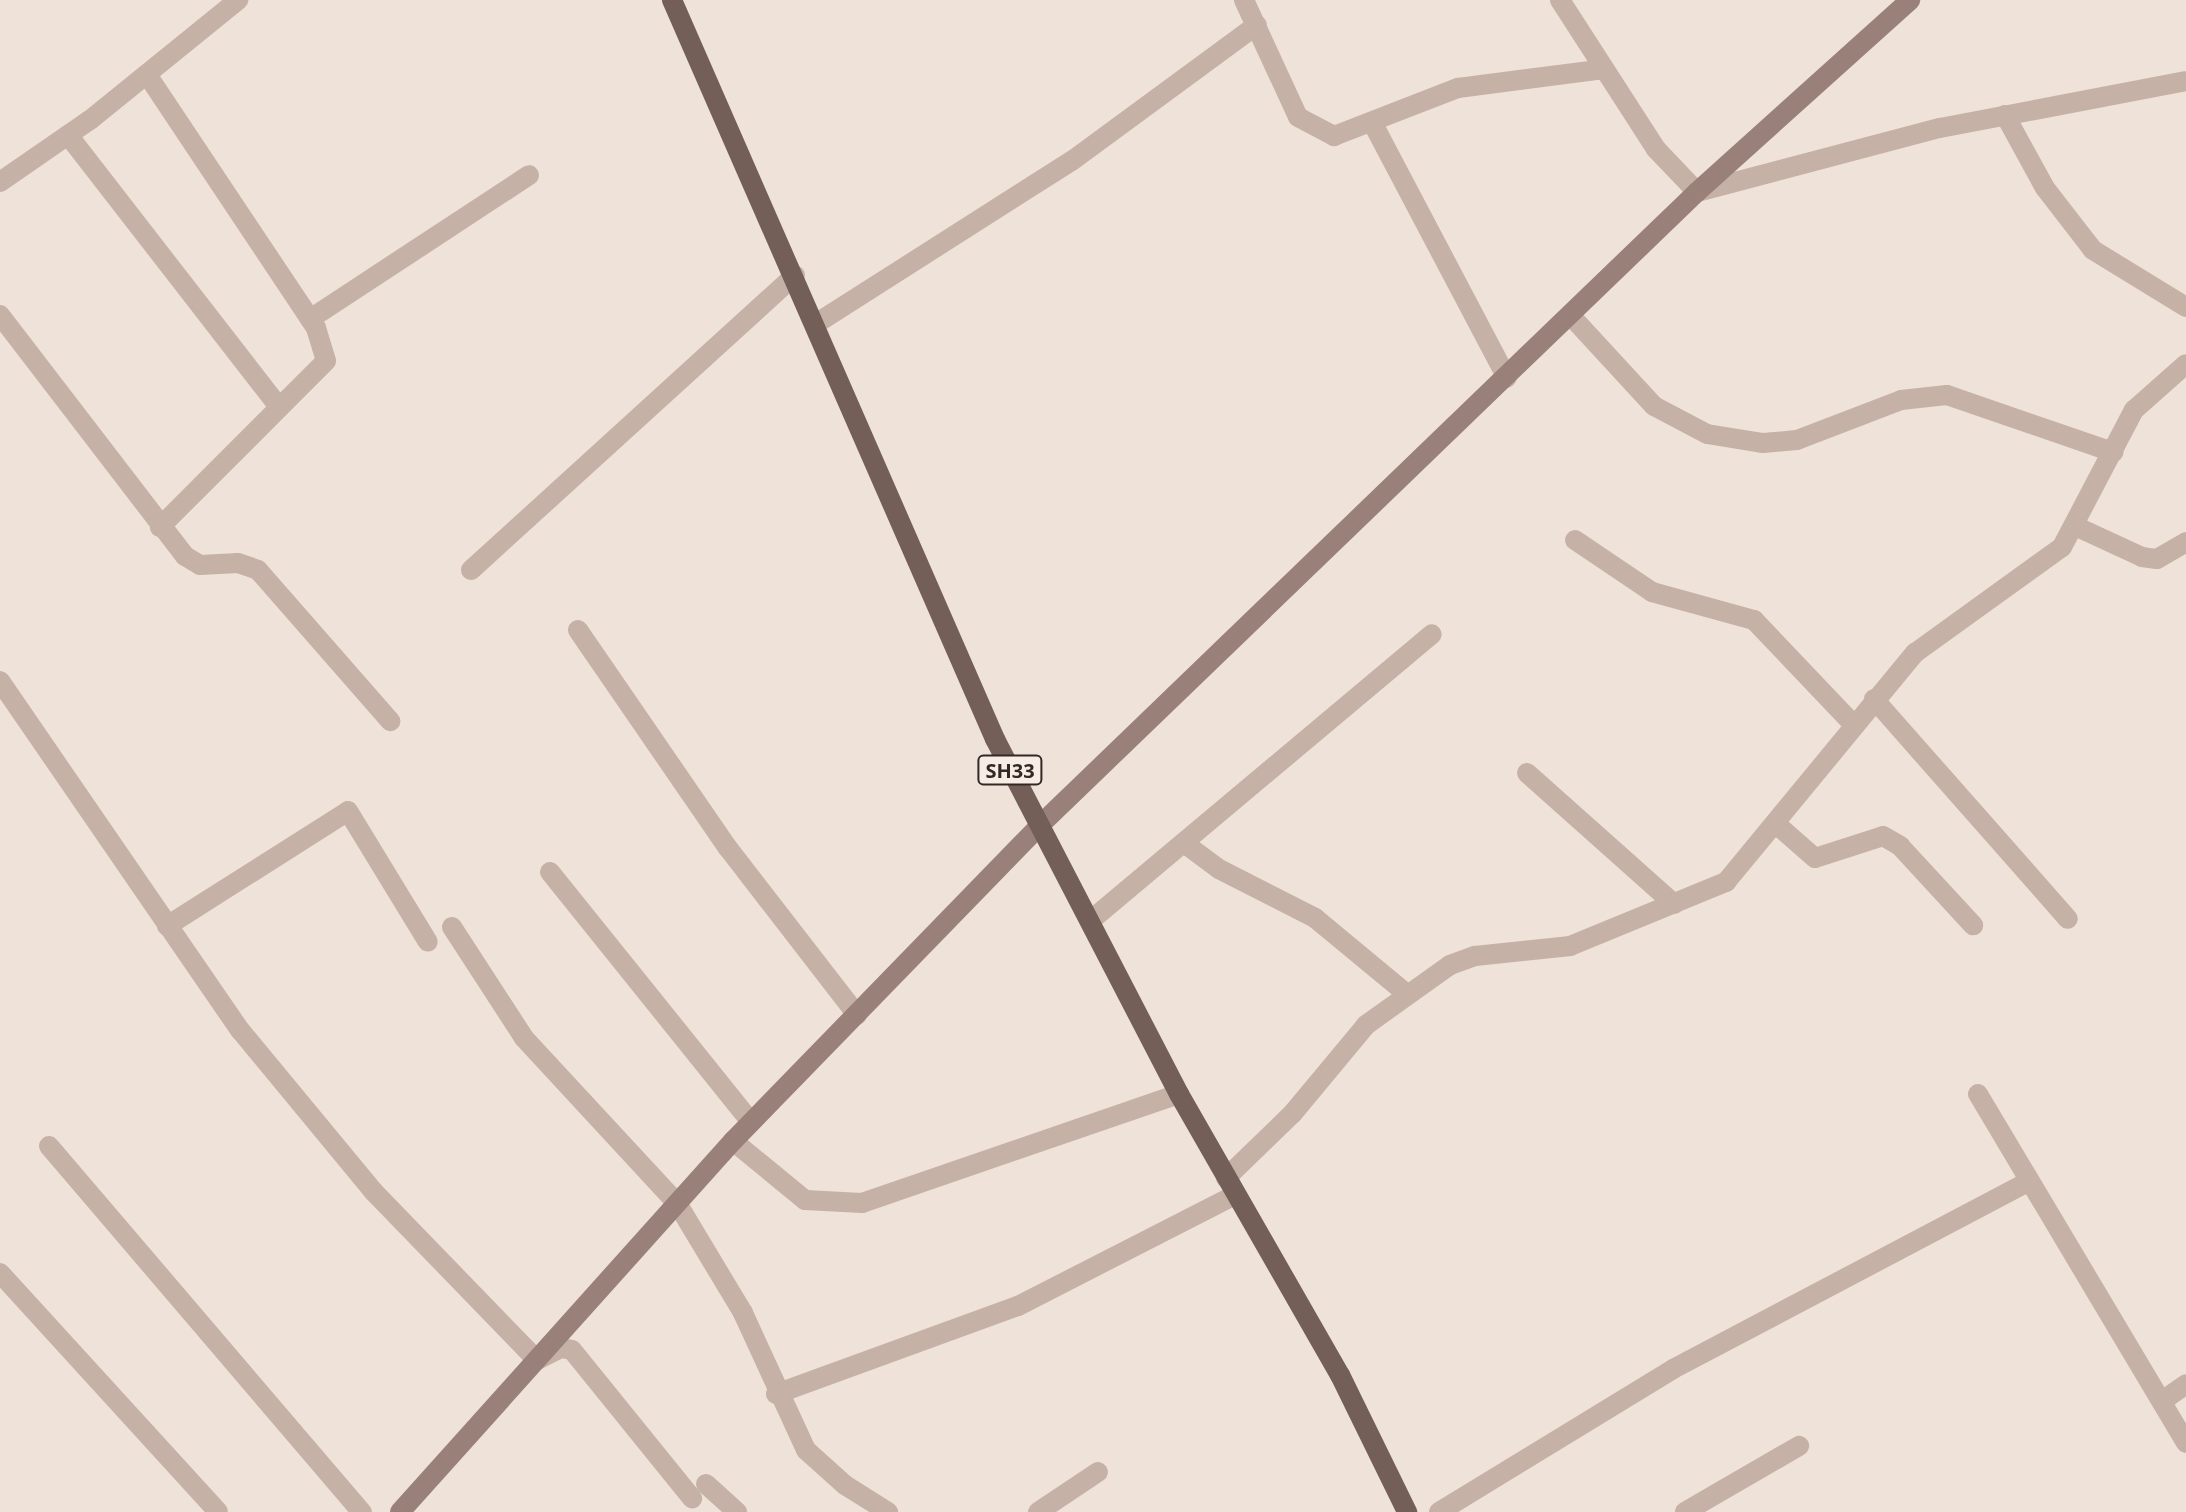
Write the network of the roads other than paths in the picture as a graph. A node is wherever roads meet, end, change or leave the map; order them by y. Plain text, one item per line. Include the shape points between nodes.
1 (238, 0) edge
2 (672, 0) edge
3 (1244, 0) edge
4 (1560, 0) edge
5 (1910, 0) edge
6 (1257, 25) junction
7 (1604, 69) junction
8 (148, 76) junction
9 (2186, 81) edge
10 (2005, 115) junction
11 (1372, 122) junction
12 (68, 135) junction
13 (529, 175) dead end
14 (0, 180) edge
15 (1697, 192) junction
16 (795, 275) junction
17 (2186, 307) edge
18 (0, 315) edge
19 (1571, 316) junction
20 (310, 319) junction
21 (817, 323) junction
22 (2186, 364) edge
23 (1507, 378) junction
24 (279, 407) junction
25 (2113, 452) junction
26 (2075, 526) junction
27 (160, 527) junction
28 (1575, 540) dead end
29 (2186, 542) edge
30 (471, 570) dead end
31 (578, 630) dead end
32 (1432, 634) dead end
33 (0, 681) edge
34 (1874, 699) junction
35 (390, 721) dead end
36 (1853, 724) junction
37 (1527, 773) dead end
38 (1775, 823) junction
39 (1038, 827) junction
40 (1184, 843) junction
41 (550, 872) dead end
42 (1674, 904) junction
43 (2068, 919) dead end
44 (1090, 921) junction
45 (1973, 925) dead end
46 (167, 926) junction
47 (452, 927) dead end
48 (428, 942) dead end
49 (1407, 994) junction
50 (857, 1015) junction
51 (1179, 1094) junction
52 (1978, 1094) dead end
53 (751, 1122) junction
54 (733, 1141) junction
55 (49, 1146) dead end
56 (2030, 1181) junction
57 (1230, 1186) junction
58 (677, 1203) junction
59 (0, 1273) edge
60 (537, 1360) junction
61 (2186, 1384) edge
62 (776, 1394) junction
63 (2162, 1401) junction
64 (2186, 1443) edge
65 (1799, 1446) dead end
66 (1098, 1472) dead end
67 (218, 1512) edge
68 (362, 1512) edge
69 (401, 1512) edge
70 (737, 1512) edge
71 (888, 1512) edge
72 (1038, 1512) edge
73 (1407, 1512) edge
74 (1439, 1512) edge
75 (1685, 1512) edge

1 - 8 street
2 - 16 main road, SH33
3 - 6 street
4 - 7 street
5 - 15 street
6 - 11 street via 1292,105 1312,129 1334,136
6 - 21 street via 1073,160
7 - 11 street via 1458,88
7 - 15 street via 1656,149
8 - 12 street
8 - 20 street
9 - 10 street
10 - 15 street
10 - 17 street via 2045,188 2093,250
11 - 23 street
12 - 14 street
12 - 24 street
13 - 20 street
15 - 19 street
16 - 21 main road, SH33
16 - 30 street
18 - 27 street
19 - 23 street
19 - 25 street via 1654,406 1707,434 1763,443 1797,440 1901,400 1947,395
20 - 24 street via 325,344 326,361
21 - 39 main road, SH33
22 - 25 street via 2134,410
23 - 39 street
24 - 27 street
25 - 26 street
26 - 29 street via 2142,557 2157,559
26 - 34 street via 2046,562 1940,633
27 - 35 street via 200,565 238,563 258,570
28 - 36 street via 1652,592 1754,620
31 - 50 street via 728,848
32 - 40 street
33 - 46 street
34 - 36 street
34 - 43 street
36 - 38 street
37 - 42 street
38 - 42 street via 1726,882
38 - 45 street via 1815,858 1883,836 1900,846
39 - 44 main road, SH33
39 - 50 street
40 - 44 street
40 - 49 street via 1219,869 1315,918
41 - 53 street
42 - 49 street via 1570,946 1475,956
44 - 51 main road, SH33
46 - 48 street via 348,811
46 - 60 street via 240,1030 373,1191
47 - 58 street via 524,1038
49 - 57 street via 1366,1025
50 - 53 street
51 - 54 street via 862,1203 805,1200
51 - 57 main road, SH33
52 - 56 street
53 - 54 street
54 - 58 street
55 - 68 street
56 - 63 street
56 - 74 street via 1673,1369
57 - 62 street via 1018,1306
57 - 73 main road, SH33 via 1340,1375
58 - 60 street
58 - 62 street via 743,1313
59 - 67 street
60 - 69 street
60 - 70 street via 561,1348 572,1350 699,1491
61 - 63 street
62 - 71 street via 820,1465
63 - 64 street
65 - 75 street
66 - 72 street

